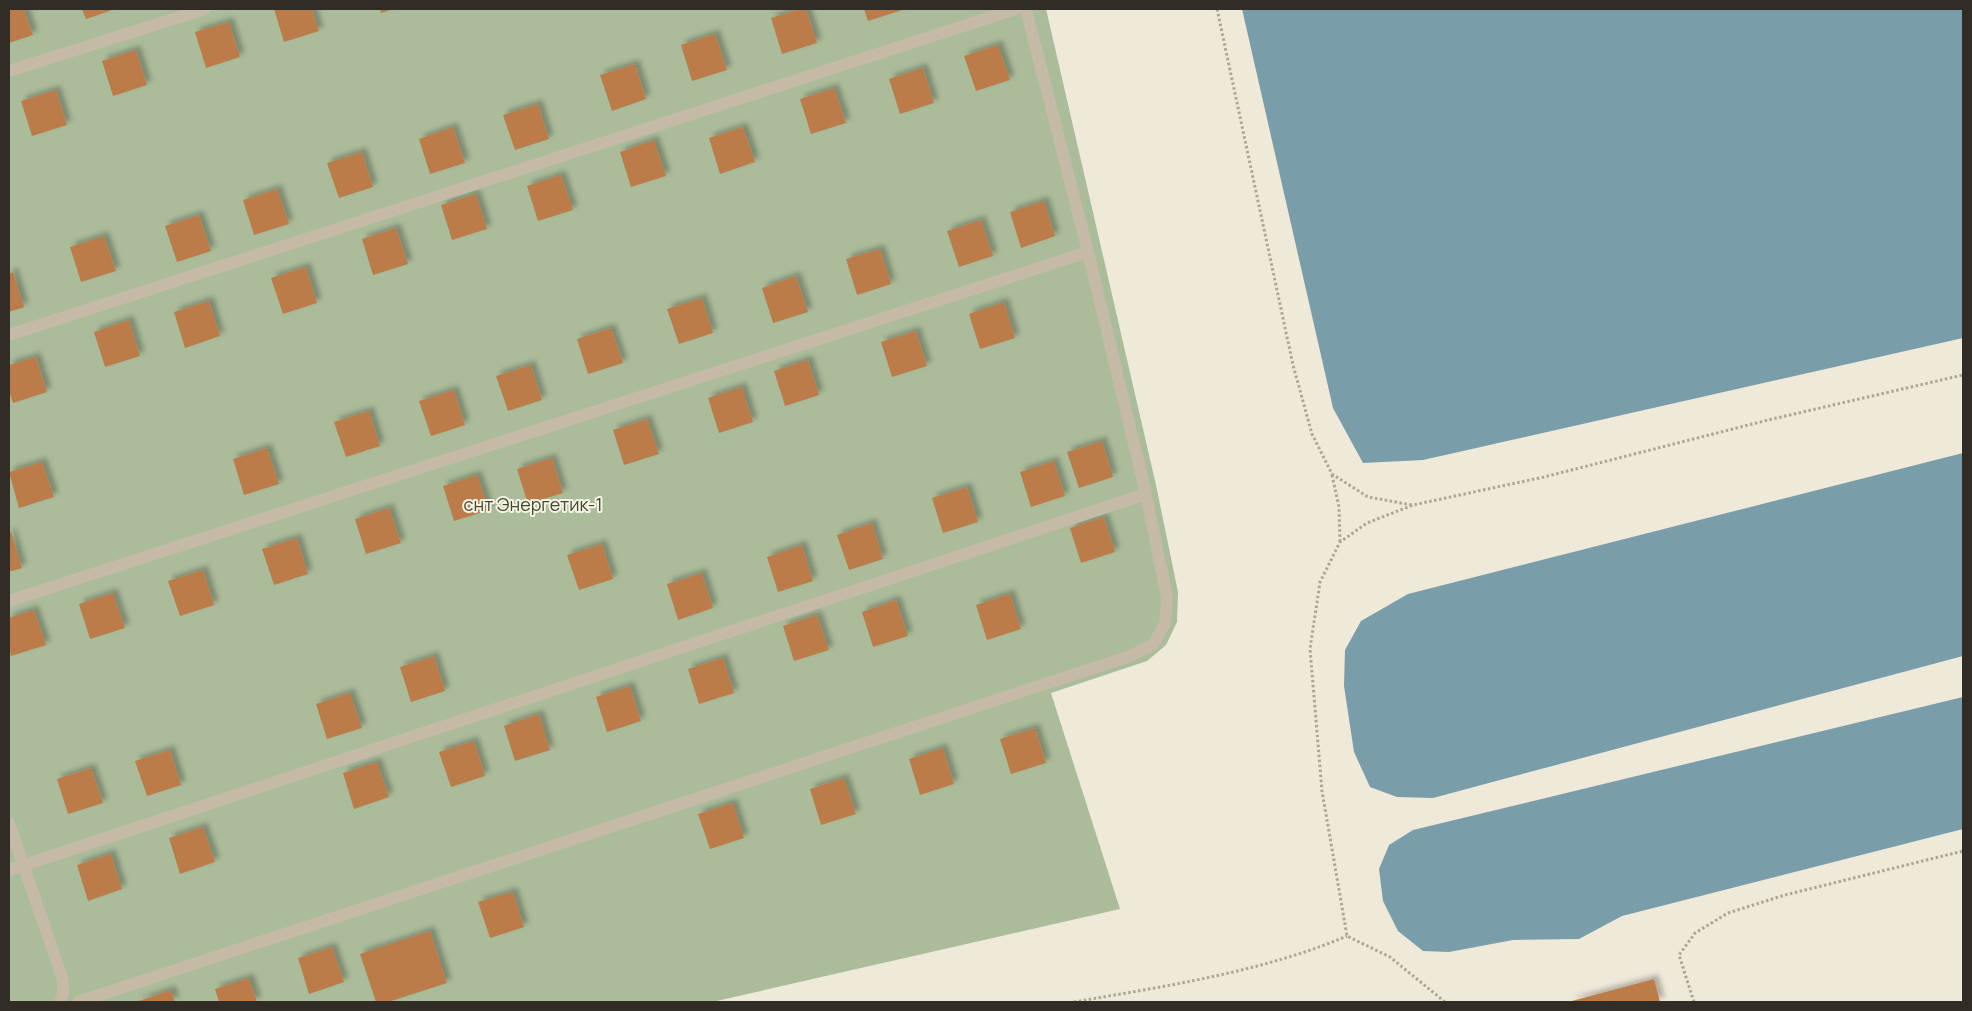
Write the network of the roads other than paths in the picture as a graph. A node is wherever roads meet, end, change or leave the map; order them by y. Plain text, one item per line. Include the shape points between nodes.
1 (206, 9) edge
2 (1016, 9) edge
3 (1026, 9) edge
4 (9, 71) edge
5 (1088, 252) junction
6 (9, 335) edge
7 (1146, 494) junction
8 (9, 601) edge
9 (9, 823) edge
10 (23, 866) junction
11 (9, 870) edge
12 (60, 1002) edge
13 (78, 1002) edge

1 - 4 street
2 - 6 street
3 - 5 street
5 - 7 street
5 - 8 street
7 - 10 street
7 - 13 street via 1167,598 1165,623 1152,645 1130,656
9 - 10 street
10 - 11 street
10 - 12 street via 63,980

